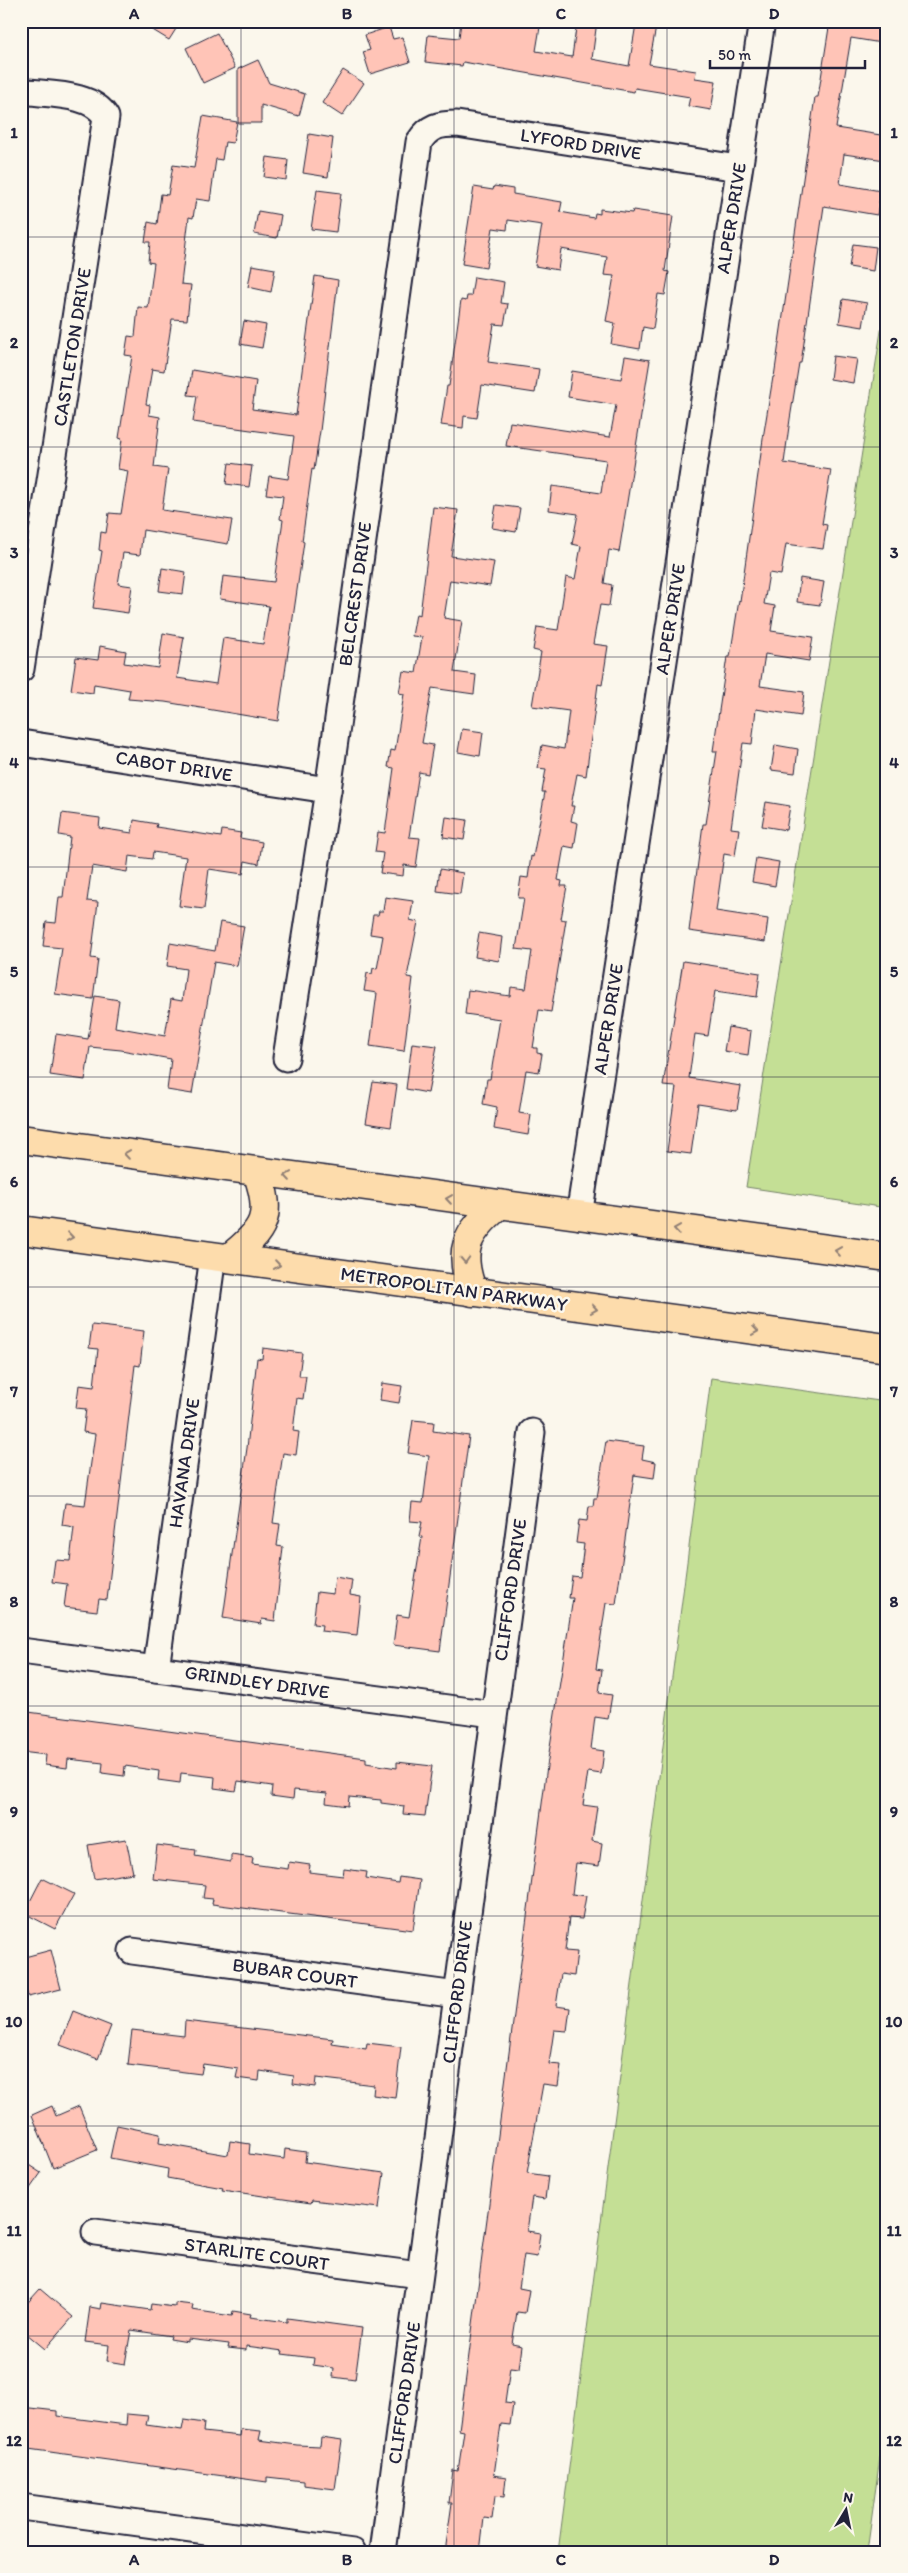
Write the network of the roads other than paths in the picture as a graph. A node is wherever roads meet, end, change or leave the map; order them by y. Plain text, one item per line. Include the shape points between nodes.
1 (762, 21) edge
2 (21, 91) edge
3 (426, 132) joint
4 (738, 168) junction
5 (21, 669) edge
6 (21, 743) edge
7 (328, 790) junction
8 (286, 1058) dead end
9 (21, 1140) edge
10 (257, 1172) junction
11 (498, 1206) junction
12 (579, 1216) junction
13 (21, 1230) edge
14 (221, 1257) junction
15 (887, 1257) edge
16 (473, 1292) junction
17 (887, 1348) edge
18 (532, 1432) dead end
19 (21, 1651) edge
20 (156, 1669) junction
21 (493, 1714) junction
22 (132, 1951) dead end
23 (457, 1995) junction
24 (95, 2232) dead end
25 (420, 2275) junction
26 (21, 2508) edge
27 (353, 2552) edge
28 (383, 2552) edge

1 - 4 street, ALPER DRIVE
2 - 5 street, CASTLETON DRIVE via 82,100 101,109 106,117
3 - 4 street, LYFORD DRIVE via 434,126 457,124
3 - 7 street, BELCREST DRIVE via 417,152 407,215
4 - 12 street, ALPER DRIVE
6 - 7 street, CABOT DRIVE
7 - 8 street, BELCREST DRIVE
10 -> 9 main road
11 -> 10 main road
10 - 14 main road via 267,1201 266,1213 253,1237
11 - 12 main road
11 -> 16 main road via 478,1223 465,1251 467,1277
15 -> 12 main road
13 -> 14 main road, METROPOLITAN PARKWAY
14 -> 16 main road, METROPOLITAN PARKWAY
14 - 20 street, HAVANA DRIVE
16 -> 17 main road, METROPOLITAN PARKWAY
18 - 21 street, CLIFFORD DRIVE
19 - 20 street, GRINDLEY DRIVE
20 - 21 street, GRINDLEY DRIVE
21 - 23 street, CLIFFORD DRIVE
22 - 23 street, BUBAR COURT
23 - 25 street, CLIFFORD DRIVE
24 - 25 street, STARLITE COURT
25 - 28 street, CLIFFORD DRIVE
26 - 27 street

